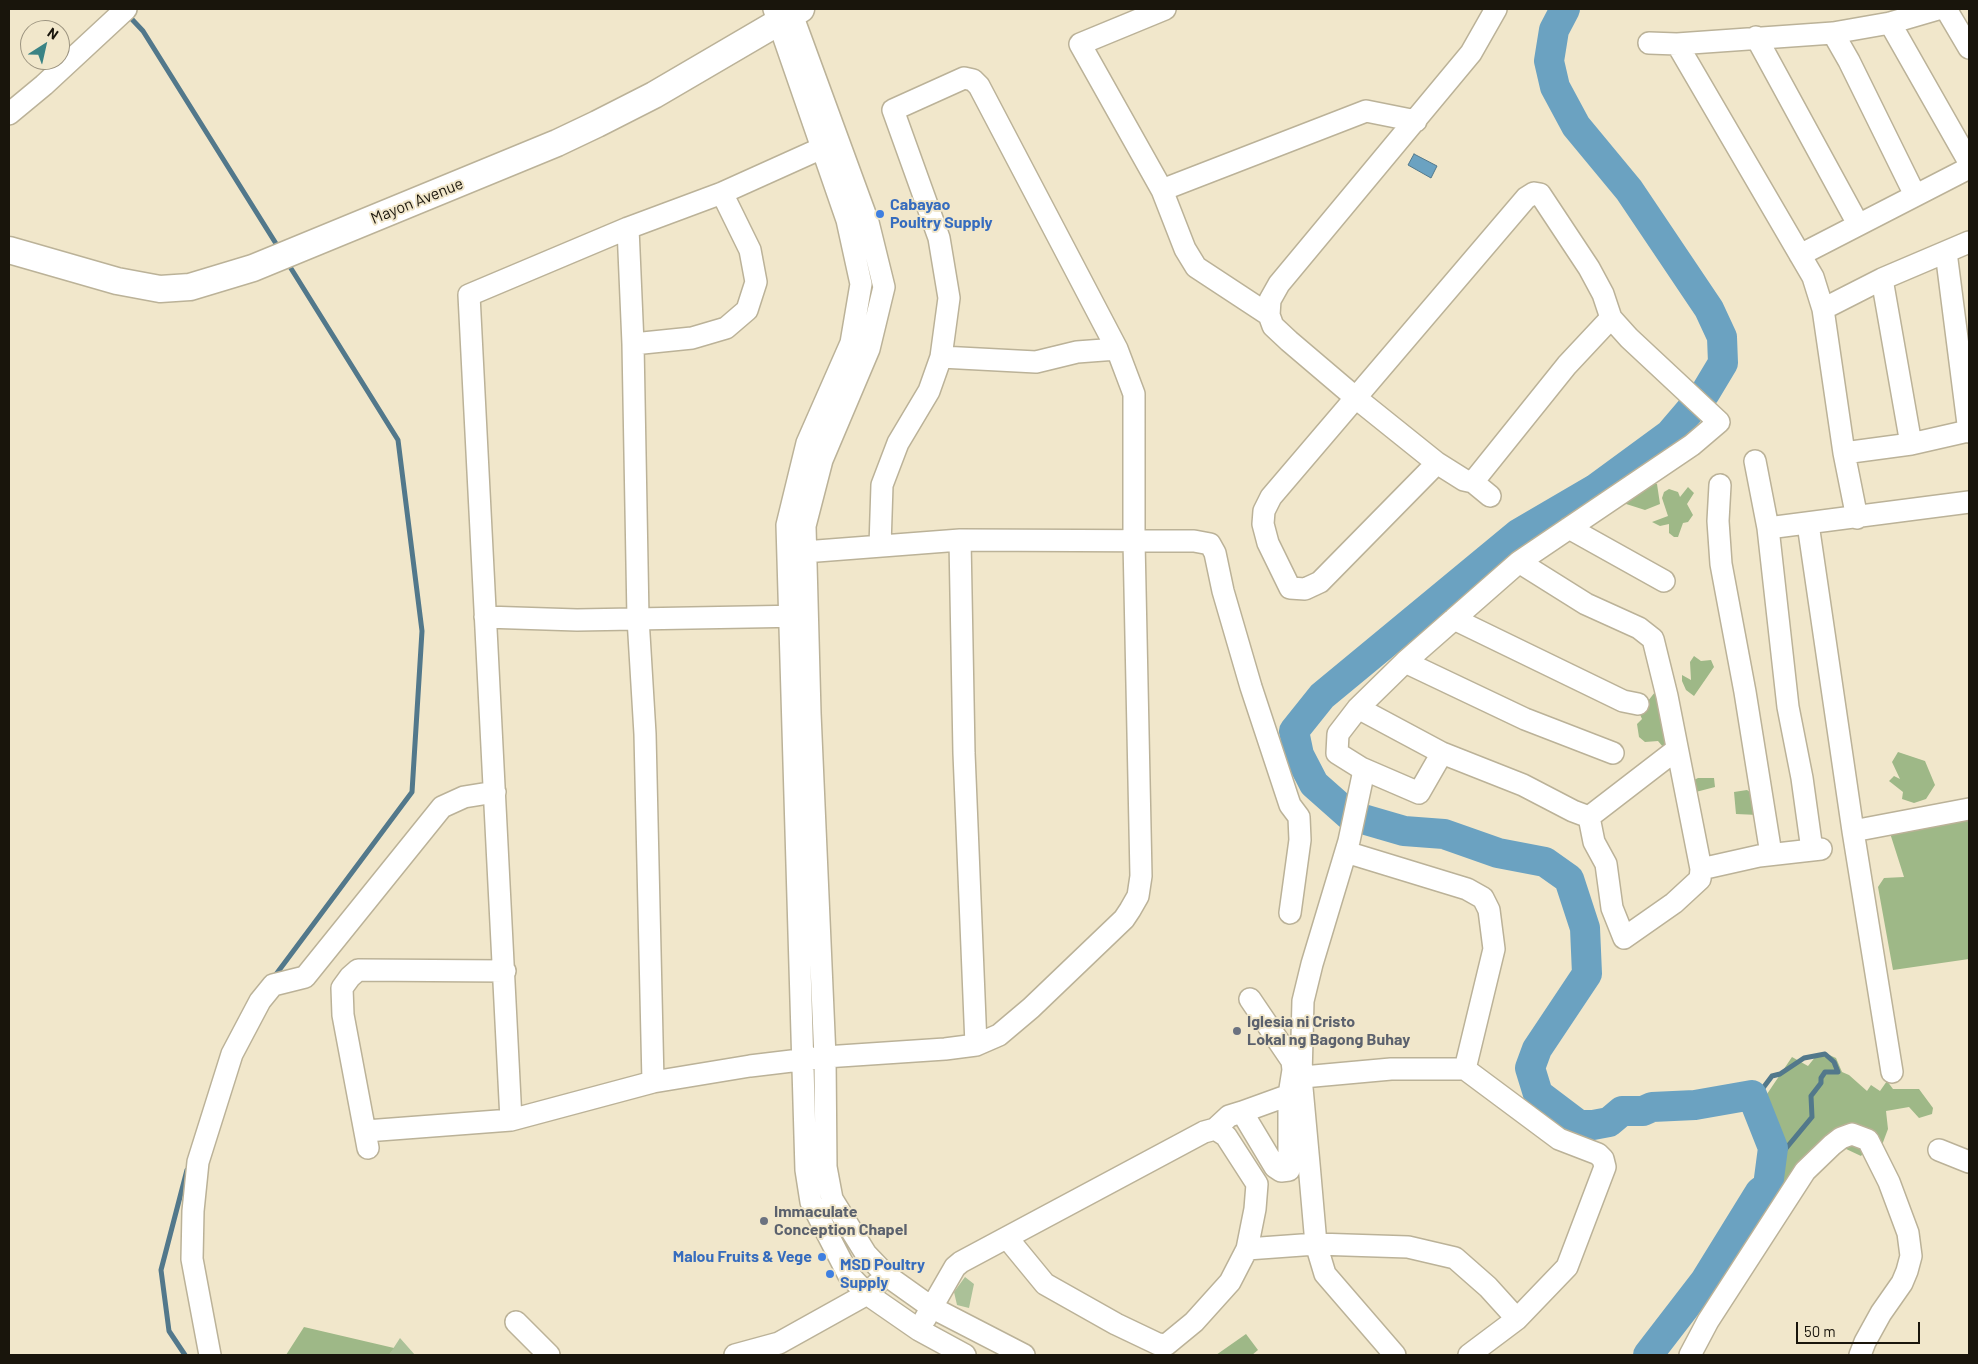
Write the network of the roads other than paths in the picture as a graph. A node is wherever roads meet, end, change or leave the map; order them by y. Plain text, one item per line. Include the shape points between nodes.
1 (126, 9) edge
2 (1165, 9) edge
3 (1496, 9) edge
4 (1938, 9) edge
5 (1946, 9) edge
6 (787, 12) edge
7 (1890, 23) junction
8 (1833, 33) junction
9 (1756, 38) junction
10 (1649, 43) dead end
11 (1677, 44) junction
12 (1969, 48) edge
13 (9, 114) edge
14 (1416, 121) junction
15 (829, 144) junction
16 (1969, 162) edge
17 (1969, 168) edge
18 (1162, 190) junction
19 (722, 193) junction
20 (1915, 196) junction
21 (1858, 224) junction
22 (628, 228) junction
23 (1969, 242) edge
24 (9, 250) edge
25 (1946, 252) junction
26 (1800, 255) junction
27 (1882, 279) junction
28 (1823, 309) junction
29 (1269, 315) junction
30 (1610, 318) junction
31 (633, 344) junction
32 (1117, 348) junction
33 (941, 357) junction
34 (1356, 398) junction
35 (1969, 432) edge
36 (1910, 444) junction
37 (1844, 453) junction
38 (1755, 461) dead end
39 (1437, 463) junction
40 (1473, 482) junction
41 (1720, 485) dead end
42 (1490, 496) dead end
43 (1969, 502) edge
44 (1857, 518) junction
45 (1808, 524) junction
46 (1568, 528) junction
47 (1768, 528) junction
48 (960, 540) junction
49 (1134, 541) junction
50 (880, 546) junction
51 (797, 553) junction
52 (1519, 562) junction
53 (1664, 581) dead end
54 (799, 616) junction
55 (485, 617) junction
56 (638, 618) junction
57 (1454, 619) junction
58 (1405, 662) junction
59 (1638, 704) dead end
60 (1358, 708) junction
61 (1676, 750) junction
62 (1442, 753) junction
63 (1613, 754) dead end
64 (1362, 772) junction
65 (495, 792) junction
66 (1969, 809) edge
67 (1589, 817) junction
68 (1853, 831) junction
69 (1348, 846) junction
70 (1771, 854) junction
71 (1700, 869) junction
72 (1290, 913) dead end
73 (505, 971) junction
74 (1250, 999) dead end
75 (976, 1045) junction
76 (825, 1057) junction
77 (803, 1060) junction
78 (1465, 1070) junction
79 (1892, 1072) dead end
80 (653, 1082) junction
81 (1294, 1083) junction
82 (1242, 1112) junction
83 (511, 1120) junction
84 (1215, 1129) junction
85 (1940, 1150) dead end
86 (1969, 1162) edge
87 (1299, 1167) junction
88 (1008, 1239) junction
89 (1316, 1244) junction
90 (1247, 1249) junction
91 (886, 1275) junction
92 (867, 1294) junction
93 (931, 1307) junction
94 (1517, 1319) junction
95 (516, 1322) dead end
96 (919, 1330) junction
97 (785, 1349) edge
98 (210, 1355) edge
99 (549, 1355) edge
100 (735, 1355) edge
101 (965, 1355) edge
102 (1024, 1355) edge
103 (1396, 1355) edge
104 (1468, 1355) edge
105 (1690, 1355) edge
106 (1860, 1355) edge

1 - 13 street
2 - 18 street via 1080,44
3 - 14 street via 1471,53
4 - 7 street
5 - 12 street
6 - 15 street
6 - 24 main road, Mayon Avenue via 654,95 557,143 260,266 197,285 160,288 134,285
7 - 8 street
7 - 16 street
8 - 9 street
8 - 20 street
9 - 11 street
9 - 21 street
10 - 11 street
11 - 26 street
14 - 18 street via 1366,111
14 - 29 street via 1279,284 1270,300
15 - 19 street
15 - 51 street via 868,222 884,287 869,349 822,460
17 - 20 street
18 - 29 street via 1185,249 1196,267
19 - 22 street
19 - 31 street via 750,250 756,282 747,310 726,328 692,338
20 - 21 street
21 - 26 street
22 - 31 street
22 - 55 street via 469,295
23 - 25 street
25 - 27 street
25 - 35 street
26 - 28 street via 1813,278
27 - 28 street
27 - 36 street
28 - 37 street
29 - 34 street via 1274,326 1289,341
30 - 34 street via 1603,294 1589,268 1545,199 1534,193 1526,198
30 - 40 street via 1567,365
30 - 46 street via 1719,423 1692,445
31 - 56 street
32 - 33 street via 1077,352 1036,362
32 - 33 street via 979,86 964,78 892,110 939,238 949,298
32 - 49 street via 1134,394
33 - 50 street via 929,391 898,443 882,485
34 - 39 street
34 - 39 street via 1271,496 1264,511 1263,524 1268,543 1290,588 1305,589 1320,582
35 - 36 street
36 - 37 street
37 - 44 street
38 - 47 street
39 - 40 street
40 - 42 street
41 - 70 street via 1721,564
43 - 44 street
44 - 45 street
45 - 47 street
45 - 68 street
46 - 52 street
46 - 53 street
47 - 70 street via 1788,707 1816,849
48 - 49 street
48 - 50 street
48 - 75 street via 964,753
49 - 72 street via 1194,541 1210,544 1215,553 1251,687 1290,805 1299,817 1300,840
49 - 75 street via 1141,876 1138,896 1124,920 1030,1008 999,1035
50 - 51 street
51 - 54 street
52 - 57 street
52 - 61 street via 1586,604 1639,628 1653,639
54 - 56 street
54 - 76 street
54 - 77 street
55 - 56 street
55 - 65 street
56 - 80 street via 646,734
57 - 58 street
57 - 59 street via 1623,701
58 - 60 street
58 - 63 street via 1525,719
60 - 62 street
60 - 64 street via 1338,734 1337,753
61 - 67 street
61 - 71 street
62 - 64 street via 1419,793
62 - 67 street via 1523,785
64 - 69 street
65 - 73 street
65 - 98 street via 464,797 442,808 305,977 273,984 260,1001 232,1054 198,1162 193,1211 192,1259
66 - 68 street
67 - 71 street via 1594,842 1606,864 1614,915 1624,938 1674,903 1700,879
68 - 79 street
69 - 78 street via 1467,889 1483,898 1489,910 1494,949
69 - 81 street via 1303,1001
70 - 71 street
73 - 83 street
73 - 83 street via 358,970 342,988 343,1015 367,1140
74 - 81 street via 1292,1062
75 - 76 street
76 - 77 street
76 - 91 street via 824,1147 832,1199 866,1254
77 - 80 street
77 - 92 street via 806,1170 811,1202 848,1274
78 - 81 street via 1391,1070
78 - 94 street via 1559,1139 1598,1154 1605,1167 1571,1261
80 - 83 street
81 - 82 street
81 - 87 street
82 - 84 street via 1229,1116
82 - 87 street via 1281,1172
84 - 88 street via 1204,1132
84 - 90 street via 1226,1136 1257,1184
85 - 86 street
87 - 89 street
88 - 90 street via 1045,1284 1055,1291 1116,1324 1166,1345 1194,1322 1230,1282
88 - 93 street via 958,1264
89 - 90 street
89 - 94 street via 1408,1247 1455,1258
89 - 103 street via 1325,1274
91 - 92 street
91 - 93 street
92 - 96 street
92 - 97 street
93 - 96 street
93 - 102 street
94 - 104 street
95 - 99 street
96 - 101 street
97 - 100 street
105 - 106 street via 1708,1321 1805,1171 1832,1145 1852,1134 1868,1140 1889,1182 1908,1233 1911,1256 1902,1284 1881,1313

